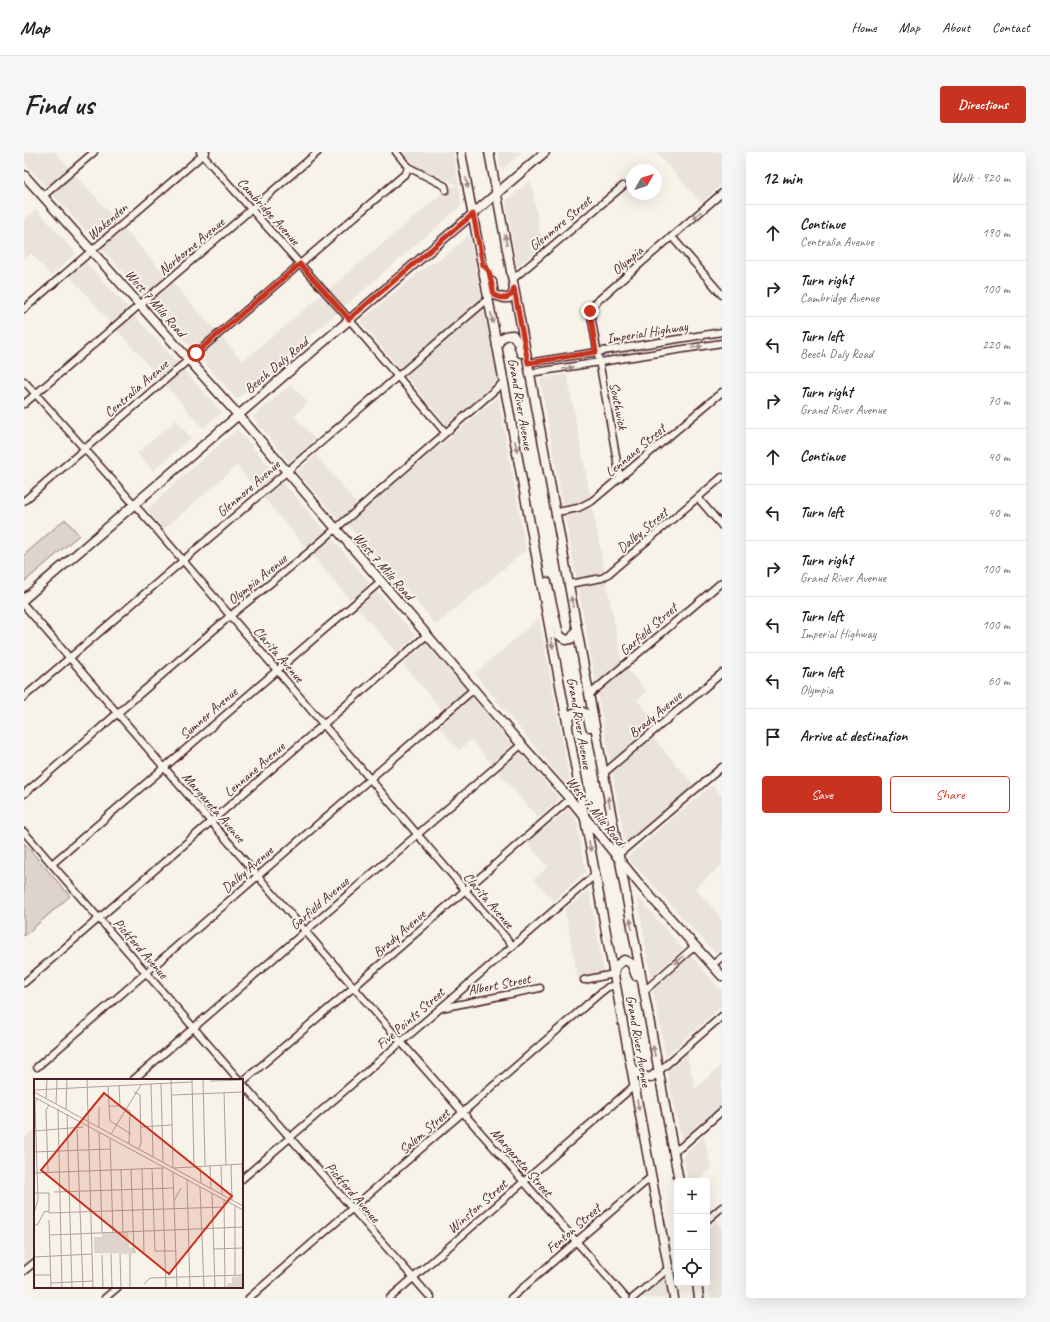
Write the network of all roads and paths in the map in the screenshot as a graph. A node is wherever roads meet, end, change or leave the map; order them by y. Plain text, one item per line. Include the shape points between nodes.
1 (94, 152) edge
2 (318, 152) edge
3 (396, 152) edge
4 (461, 152) edge
5 (489, 152) edge
6 (545, 152) edge
7 (203, 153) edge
8 (408, 167) junction
9 (24, 175) edge
10 (623, 186) dead end
11 (446, 190) dead end
12 (497, 193) junction
13 (722, 193) edge
14 (43, 196) junction
15 (251, 209) junction
16 (473, 214) junction
17 (672, 237) junction
18 (91, 250) junction
19 (300, 264) junction
20 (484, 266) junction
21 (513, 278) junction
22 (514, 288) junction
23 (721, 293) edge
24 (489, 298) junction
25 (140, 305) junction
26 (24, 309) edge
27 (349, 319) junction
28 (722, 332) edge
29 (722, 344) edge
30 (497, 346) junction
31 (596, 352) junction
32 (188, 360) junction
33 (528, 363) junction
34 (598, 363) junction
35 (530, 373) junction
36 (398, 376) junction
37 (24, 381) edge
38 (504, 382) junction
39 (722, 392) edge
40 (36, 394) junction
41 (24, 404) edge
42 (237, 414) junction
43 (540, 425) junction
44 (445, 432) junction
45 (85, 449) junction
46 (286, 471) junction
47 (722, 477) edge
48 (620, 478) junction
49 (698, 498) junction
50 (24, 501) edge
51 (134, 504) junction
52 (557, 512) junction
53 (722, 526) edge
54 (335, 528) junction
55 (537, 558) junction
56 (182, 560) junction
57 (381, 582) junction
58 (722, 582) edge
59 (569, 584) junction
60 (24, 598) edge
61 (24, 605) edge
62 (230, 616) junction
63 (577, 630) junction
64 (427, 635) junction
65 (70, 658) junction
66 (276, 670) junction
67 (722, 673) edge
68 (474, 689) junction
69 (589, 695) junction
70 (24, 697) edge
71 (117, 713) junction
72 (324, 724) junction
73 (568, 728) junction
74 (521, 745) junction
75 (600, 751) junction
76 (164, 767) junction
77 (722, 767) edge
78 (604, 773) junction
79 (370, 779) junction
80 (24, 794) edge
81 (570, 799) junction
82 (584, 818) junction
83 (211, 822) junction
84 (24, 832) edge
85 (418, 834) junction
86 (620, 858) junction
87 (52, 864) junction
88 (595, 875) junction
89 (258, 876) junction
90 (465, 891) junction
91 (99, 919) junction
92 (305, 931) junction
93 (513, 946) junction
94 (695, 946) junction
95 (722, 957) edge
96 (712, 965) junction
97 (146, 973) junction
98 (614, 974) junction
99 (722, 976) edge
100 (584, 980) dead end
101 (24, 983) edge
102 (616, 985) junction
103 (354, 988) junction
104 (540, 988) dead end
105 (643, 992) junction
106 (440, 1008) junction
107 (722, 1016) edge
108 (194, 1027) junction
109 (401, 1042) junction
110 (36, 1067) dead end
111 (631, 1067) junction
112 (658, 1072) junction
113 (134, 1079) edge
114 (238, 1079) edge
115 (243, 1082) edge
116 (243, 1084) edge
117 (634, 1086) junction
118 (722, 1111) edge
119 (463, 1113) junction
120 (290, 1138) junction
121 (674, 1150) junction
122 (651, 1177) junction
123 (243, 1178) edge
124 (679, 1178) edge
125 (524, 1182) junction
126 (722, 1207) edge
127 (352, 1209) junction
128 (710, 1217) edge
129 (576, 1242) junction
130 (34, 1263) edge
131 (668, 1269) junction
132 (24, 1271) edge
133 (413, 1278) junction
134 (697, 1286) edge
135 (117, 1288) edge
136 (105, 1298) edge
137 (249, 1298) edge
138 (390, 1298) edge
139 (431, 1298) edge
140 (511, 1298) edge
141 (626, 1298) edge
142 (633, 1298) edge
143 (674, 1298) edge
144 (699, 1298) edge

1 - 14 street
2 - 15 street, Norborne Avenue
3 - 8 street
4 -> 16 main road, Grand River Avenue
5 - 12 main road, Grand River Avenue
6 - 12 main road, Beech Daly Road
7 - 15 street, Cambridge Avenue
7 - 18 street, Wakenden
8 - 11 street via 445,186
8 - 19 street, Centralia Avenue via 406,173
9 - 14 main road, West 7 Mile Road
10 - 21 street, Glenmore Street
12 - 16 main road, Beech Daly Road
21 -> 12 main road, Grand River Avenue
13 -> 17 street, Olympia
14 - 18 main road, West 7 Mile Road
15 - 19 street, Cambridge Avenue
15 - 25 street, Norborne Avenue
16 - 20 main road, Grand River Avenue
16 - 27 main road, Beech Daly Road
17 - 23 street
17 - 31 street, Olympia via 591,307
18 - 25 main road, West 7 Mile Road
18 - 26 street, Wakenden
19 - 27 street, Cambridge Avenue
19 - 32 street, Centralia Avenue
20 - 22 main road via 489,271 494,295 509,298
20 - 24 main road, Grand River Avenue
21 - 22 main road, Grand River Avenue
22 - 33 main road, Grand River Avenue
24 -> 30 main road, Grand River Avenue
24 - 36 street, Glenmore Avenue
25 - 32 main road, West 7 Mile Road
25 - 40 street, Norborne Avenue
27 - 36 street, Cambridge Avenue
27 - 42 main road, Beech Daly Road
28 - 31 street, Imperial Highway
34 -> 29 street, Imperial Highway
30 - 38 main road, Grand River Avenue
30 - 43 main road via 508,334 515,336 531,409
31 - 33 street, Imperial Highway
31 - 34 street, Olympia
32 - 42 main road, West 7 Mile Road
32 - 45 street, Centralia Avenue
33 - 35 main road, Grand River Avenue
35 -> 34 street, Imperial Highway
34 - 48 street, Southwick
35 - 43 main road, Grand River Avenue
36 - 44 street, Cambridge Avenue
36 - 46 street, Glenmore Avenue
37 - 40 street, Clarita Avenue
38 - 44 street, Olympia Avenue
38 -> 55 main road, Grand River Avenue
39 - 48 street, Lennane Street
40 - 41 street, Norborne Avenue
40 - 45 street, Clarita Avenue
42 - 46 main road, West 7 Mile Road
42 - 51 main road, Beech Daly Road
43 - 52 main road, Grand River Avenue
44 - 54 street, Olympia Avenue
45 - 50 street, Centralia Avenue
45 - 51 street, Clarita Avenue
46 - 54 main road, West 7 Mile Road
46 - 56 street, Glenmore Avenue
47 - 49 street, Dalby Street
48 - 52 street, Lennane Street via 585,505
49 - 53 street
49 - 59 street, Dalby Street via 608,575
51 - 56 street, Clarita Avenue
51 - 60 main road, Beech Daly Road
52 - 59 main road, Grand River Avenue
54 - 57 main road, West 7 Mile Road
54 - 62 street, Olympia Avenue
55 - 63 main road via 545,571 559,635 566,640 571,639
55 -> 73 main road, Grand River Avenue
56 - 62 street, Clarita Avenue
56 - 65 street, Glenmore Avenue
57 - 64 main road, West 7 Mile Road
57 - 66 street, Sumner Avenue
58 - 69 street, Garfield Street
63 -> 59 main road, Grand River Avenue
61 - 65 street, Margareta Avenue
62 - 66 street, Clarita Avenue
62 - 71 street, Olympia Avenue
63 - 69 main road, Grand River Avenue
64 - 68 main road, West 7 Mile Road
64 - 72 street, Lennane Avenue
65 - 70 street, Glenmore Avenue
65 - 71 street, Margareta Avenue
66 - 72 street, Clarita Avenue
66 - 76 street, Sumner Avenue
67 - 78 street, Brady Avenue
68 - 74 main road, West 7 Mile Road
68 - 79 street, Dalby Avenue
69 - 75 main road, Grand River Avenue
71 - 76 street, Margareta Avenue
71 - 80 street, Olympia Avenue
72 - 79 street, Clarita Avenue
72 - 83 street, Lennane Avenue
73 - 75 main road via 571,714 584,712 587,715 592,741
73 - 82 main road, Grand River Avenue
74 - 81 main road, West 7 Mile Road
74 - 85 street, Garfield Avenue
75 - 78 main road, Grand River Avenue
76 - 83 street, Margareta Avenue
76 - 87 street, Sumner Avenue
77 - 86 street
86 -> 78 main road, Grand River Avenue
79 - 85 street, Clarita Avenue
79 - 89 street, Dalby Avenue
81 - 82 main road, West 7 Mile Road
81 - 90 street, Brady Avenue
82 - 86 main road, West 7 Mile Road
82 -> 88 main road, Grand River Avenue
83 - 89 street, Margareta Avenue
83 - 91 street, Lennane Avenue
84 - 87 street, Pickford Avenue
85 - 90 street, Clarita Avenue
85 - 92 street, Garfield Avenue
86 - 94 main road, West 7 Mile Road
105 -> 86 main road, Grand River Avenue
87 - 91 street, Pickford Avenue
88 - 93 street, Five Points Street
88 - 98 main road, Grand River Avenue
89 - 92 street, Margareta Avenue
89 - 97 street, Dalby Avenue
90 - 93 street, Clarita Avenue
90 - 103 street, Brady Avenue
91 - 97 street, Pickford Avenue
91 - 101 street, Lennane Avenue
92 - 103 street, Margareta Avenue
92 - 108 street, Garfield Avenue
93 - 106 street, Five Points Street
94 - 96 main road, West 7 Mile Road
94 -> 105 street
95 - 96 street
96 - 99 main road, West 7 Mile Road
97 - 108 street, Pickford Avenue
97 - 110 street, Dalby Avenue
98 - 100 street
98 - 102 main road, Grand River Avenue
98 - 105 main road via 618,962 628,961 634,967
102 - 111 main road, Grand River Avenue
102 - 119 street, Salem Street via 604,990
103 - 109 street, Margareta Avenue
103 - 115 street, Brady Avenue
104 - 106 street, Albert Street
112 -> 105 main road, Grand River Avenue
106 - 109 street, Five Points Street
107 - 112 street
108 - 113 street, Garfield Avenue
108 - 114 street, Pickford Avenue
109 - 119 street, Margareta Street
109 - 120 street, Five Points Street
111 - 112 main road via 650,1078
111 - 117 main road, Grand River Avenue
112 - 121 main road, Grand River Avenue
116 - 120 street, Pickford Avenue
117 -> 122 main road, Grand River Avenue
117 - 125 street, Winston Street
118 - 121 street
119 - 125 street, Margareta Street
119 - 127 street, Salem Street
120 - 123 street, Five Points Street
120 - 127 street, Pickford Avenue
121 - 124 main road, Grand River Avenue
122 - 129 street, Fenton Street
122 - 131 main road, Grand River Avenue
125 - 129 street, Margareta Street
125 - 133 street, Winston Street
126 - 128 street
127 - 133 street, Pickford Avenue
127 - 137 street, Salem Street
129 - 140 street, Fenton Street
129 - 141 street, Margareta Street
130 - 132 street
131 - 142 street
131 - 143 main road, Grand River Avenue
133 - 138 street, Winston Street
133 - 139 street, Pickford Avenue
134 - 144 main road
135 - 136 street

